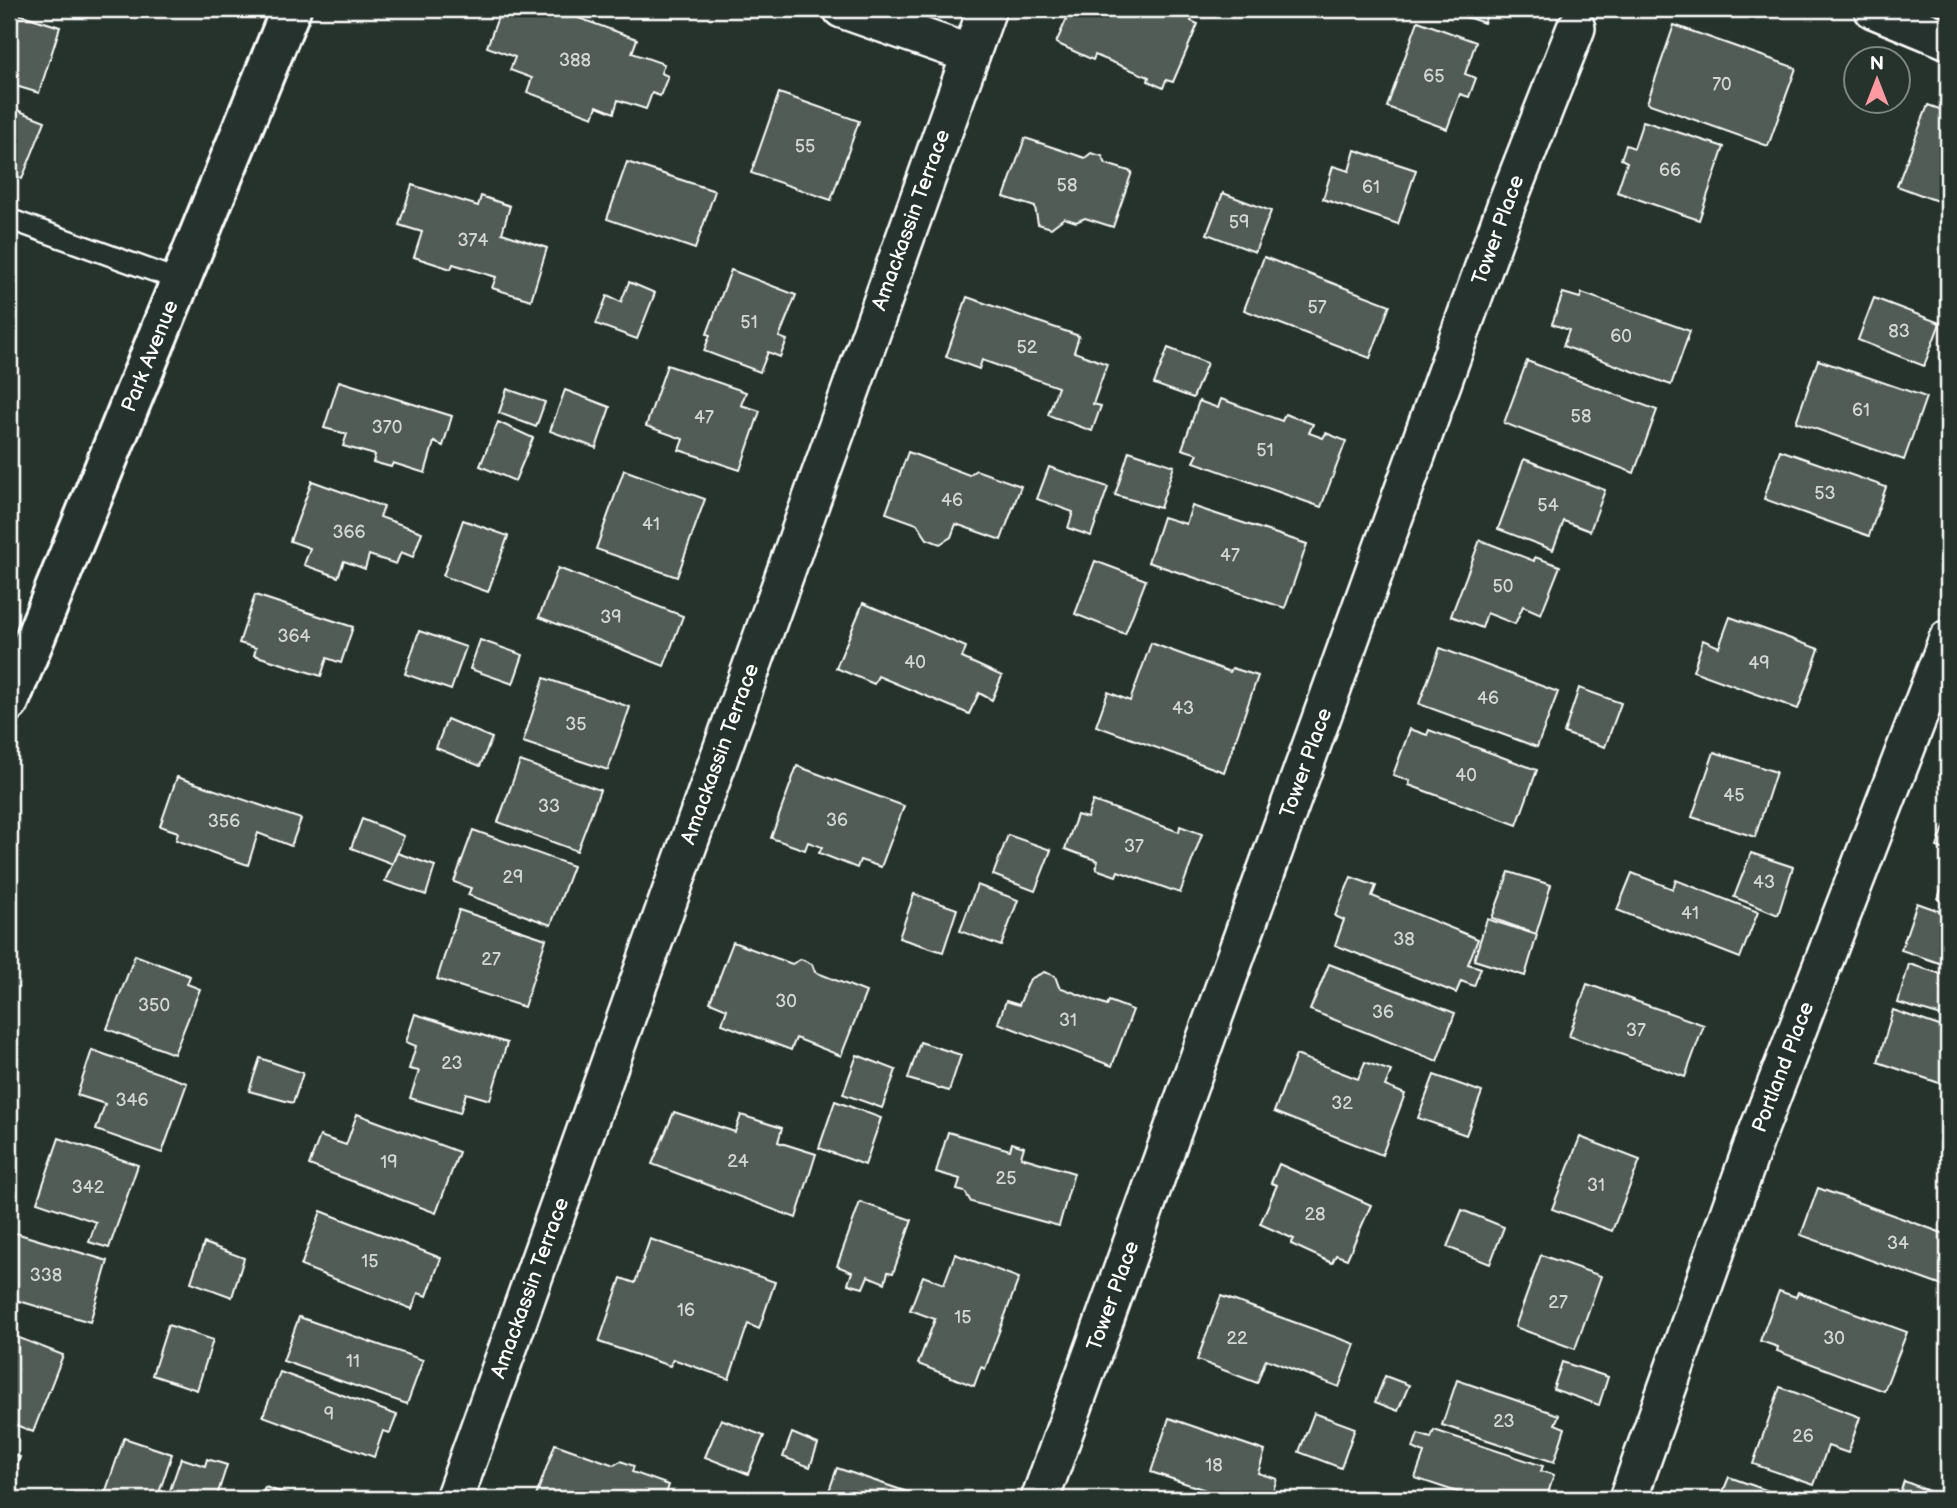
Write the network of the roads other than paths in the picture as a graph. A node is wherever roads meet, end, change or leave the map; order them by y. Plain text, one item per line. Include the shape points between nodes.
1 (290, 9) edge
2 (842, 9) edge
3 (987, 9) edge
4 (1873, 9) edge
5 (1576, 28) dead end
6 (1948, 40) edge
7 (970, 54) junction
8 (9, 219) edge
9 (181, 281) junction
10 (1948, 639) edge
11 (9, 702) edge
12 (454, 1499) edge
13 (1040, 1499) edge
14 (1628, 1499) edge

1 - 9 street, Park Avenue
2 - 7 street
3 - 7 street, Amackassin Terrace
4 - 6 street
5 - 13 street, Tower Place via 1503,216
7 - 12 street, Amackassin Terrace
8 - 9 lane
9 - 11 street, Park Avenue
10 - 14 street, Portland Place via 1756,1137

